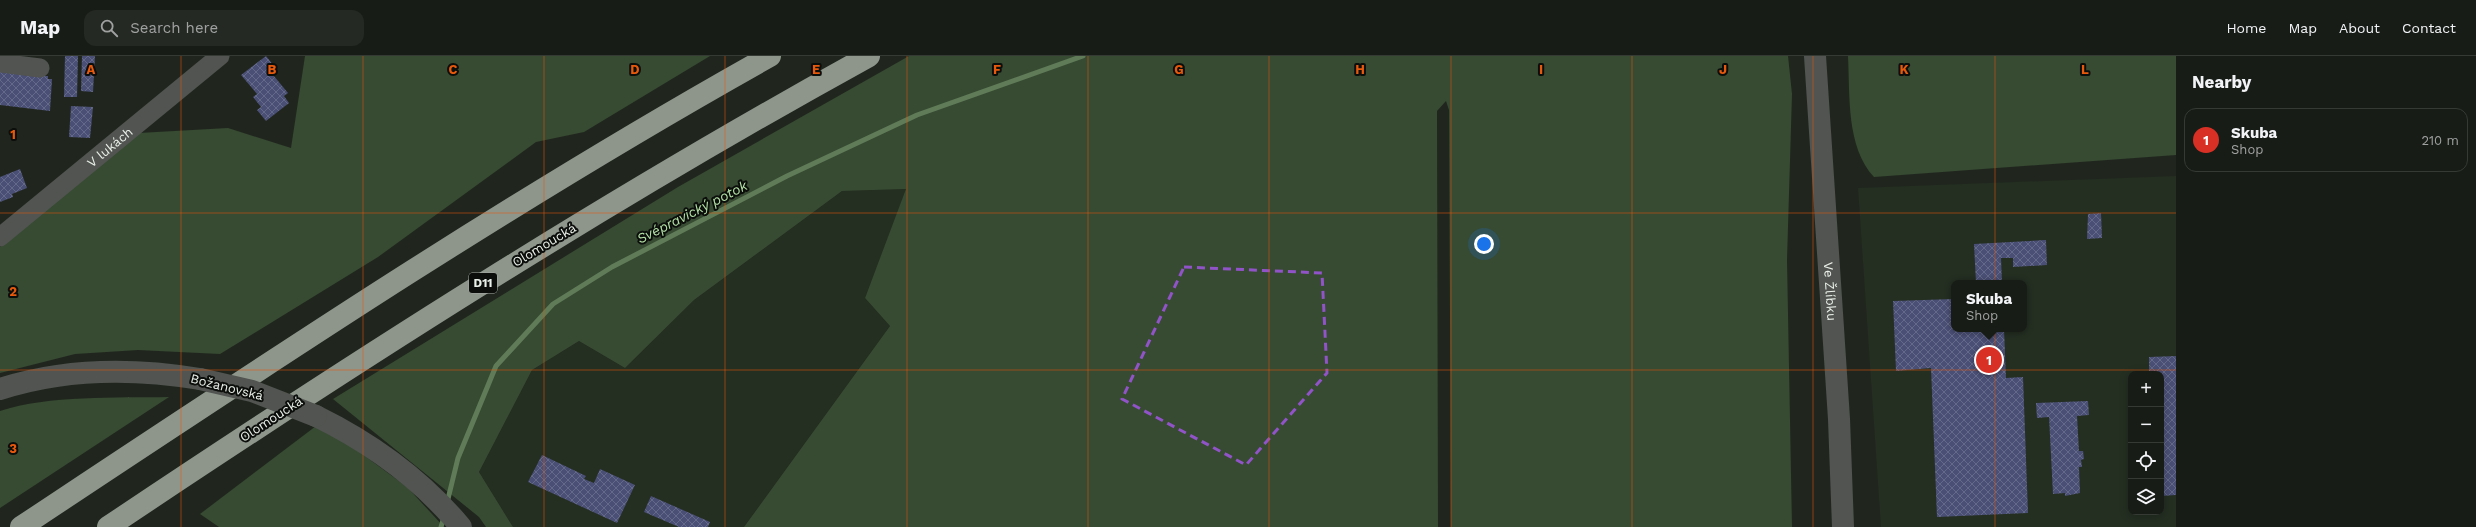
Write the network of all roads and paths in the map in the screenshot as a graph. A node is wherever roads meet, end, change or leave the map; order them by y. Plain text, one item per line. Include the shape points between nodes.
1 (220, 56) edge
2 (770, 56) edge
3 (869, 56) edge
4 (1815, 56) edge
5 (0, 63) edge
6 (40, 68) dead end
7 (0, 237) edge
8 (0, 389) edge
9 (450, 514) edge
10 (22, 527) edge
11 (108, 527) edge
12 (1843, 527) edge

1 - 7 street, V lukách
2 - 10 highway via 440,253 334,320
3 - 11 highway, Olomoucká / D11 via 739,127 506,268 224,449
4 - 12 street, Ve Žlíbku via 1839,419
5 - 6 street
8 - 9 street, Božanovská, bridge via 46,378 93,371 136,371 200,379 252,391 316,416 368,445 405,472

